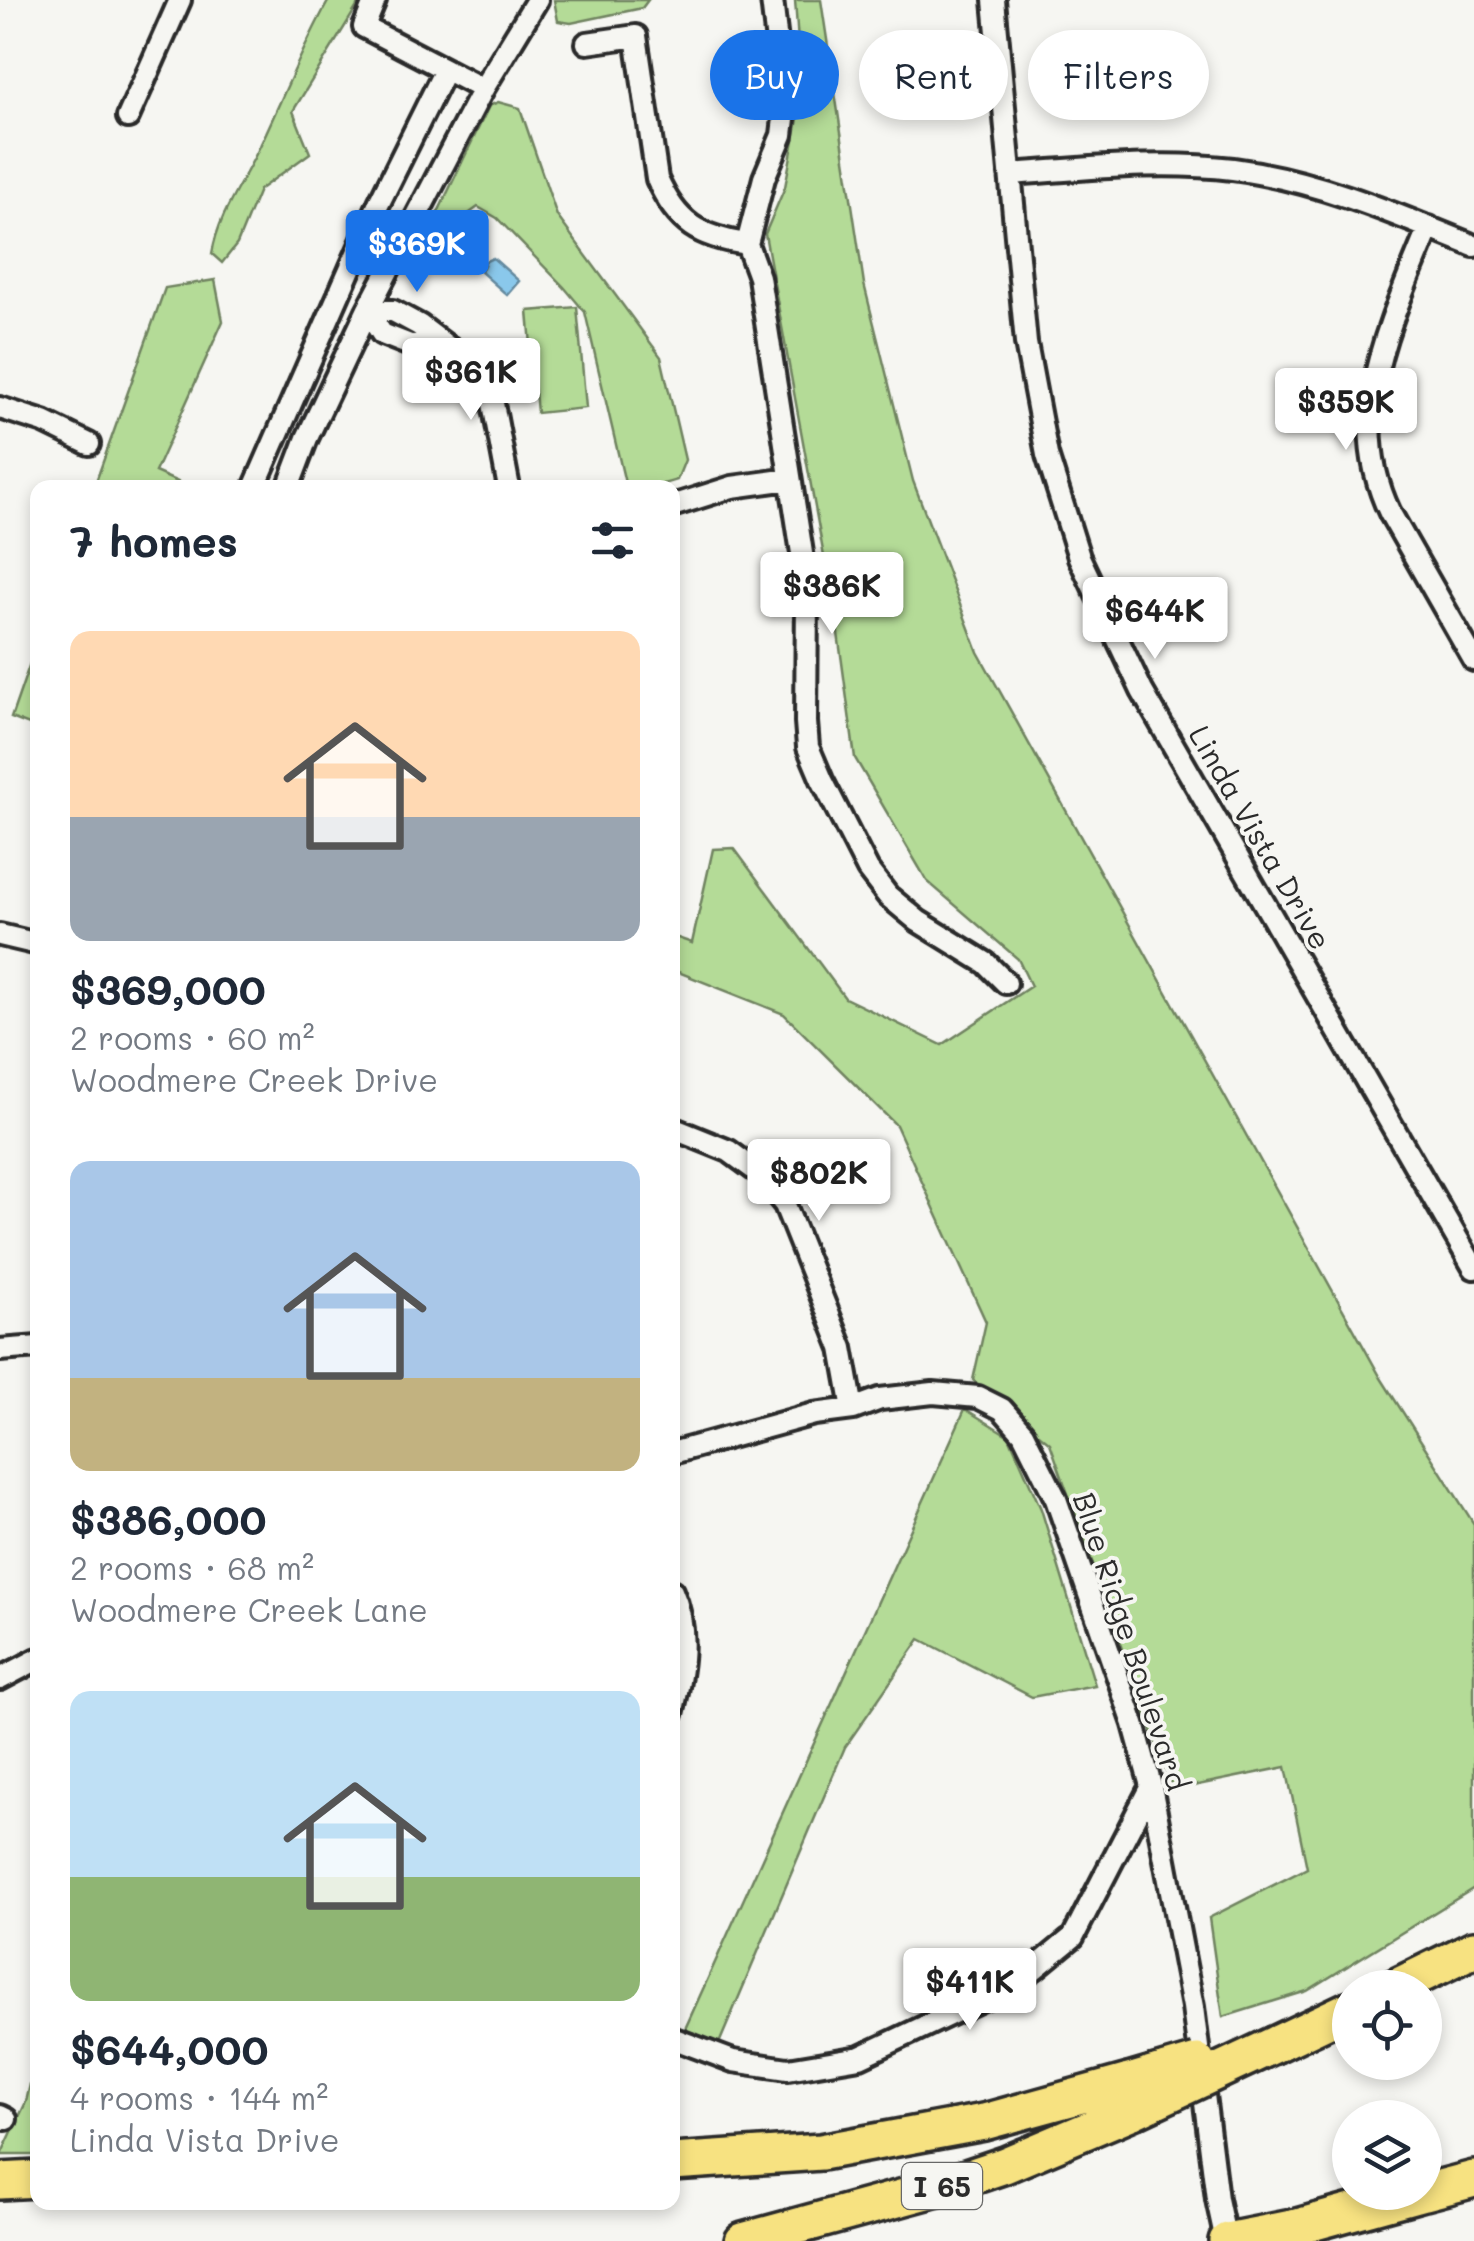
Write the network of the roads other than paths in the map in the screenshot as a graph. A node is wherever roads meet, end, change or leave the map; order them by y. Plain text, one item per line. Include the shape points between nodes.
1 (180, 0) edge
2 (376, 0) edge
3 (537, 0) edge
4 (772, 0) edge
5 (994, 0) edge
6 (587, 43) dead end
7 (445, 70) junction
8 (483, 89) junction
9 (128, 116) dead end
10 (1010, 174) junction
11 (1429, 228) junction
12 (747, 244) junction
13 (1474, 246) edge
14 (367, 312) junction
15 (0, 408) edge
16 (88, 444) dead end
17 (790, 479) junction
18 (258, 480) edge
19 (291, 480) edge
20 (507, 480) edge
21 (680, 503) edge
22 (1474, 660) edge
23 (0, 936) edge
24 (30, 942) edge
25 (1006, 983) dead end
26 (680, 1131) edge
27 (1474, 1268) edge
28 (30, 1348) edge
29 (0, 1350) edge
30 (853, 1409) junction
31 (680, 1451) edge
32 (680, 1616) edge
33 (30, 1662) edge
34 (680, 1677) edge
35 (0, 1679) edge
36 (1151, 1786) junction
37 (1474, 1949) edge
38 (1431, 1970) edge
39 (1332, 2018) edge
40 (680, 2041) edge
41 (1131, 2096) junction
42 (680, 2161) edge
43 (30, 2179) edge
44 (1474, 2179) edge
45 (0, 2181) edge
46 (1442, 2187) edge
47 (1357, 2210) edge
48 (743, 2241) edge
49 (1226, 2241) edge

1 - 9 street
2 - 7 street via 364,27
3 - 8 street
4 - 12 street via 786,110
5 - 10 street, Linda Vista Drive
6 - 12 street via 636,36 666,200 705,236
7 - 8 street
7 - 18 street
8 - 14 street
10 - 11 street via 1145,165 1233,170 1320,188
10 - 27 street, Linda Vista Drive via 1034,400 1061,503 1100,606
11 - 13 street
11 - 22 street via 1373,377 1371,454 1390,512
12 - 17 street
14 - 19 street
14 - 20 street via 382,334 442,345 464,357 485,382
15 - 16 street
17 - 21 street
17 - 25 street via 807,596 808,746 822,780 888,896
23 - 24 street
26 - 30 street via 730,1151 785,1205 842,1348
28 - 29 street
30 - 31 street, Blue Ridge Boulevard
30 - 36 street, Blue Ridge Boulevard via 880,1399 978,1397 1002,1409 1023,1433 1056,1499
32 - 34 street
33 - 35 street
36 - 40 street via 1073,1936 989,1996 860,2057 788,2069 733,2061
36 - 49 street, Blue Ridge Boulevard via 1193,2007
37 - 38 highway
39 - 41 highway, bridge via 1276,2044 1191,2064
41 - 42 highway via 821,2152
41 - 48 highway, I 65 via 1005,2164
43 - 45 highway
44 - 46 highway
47 - 49 highway

